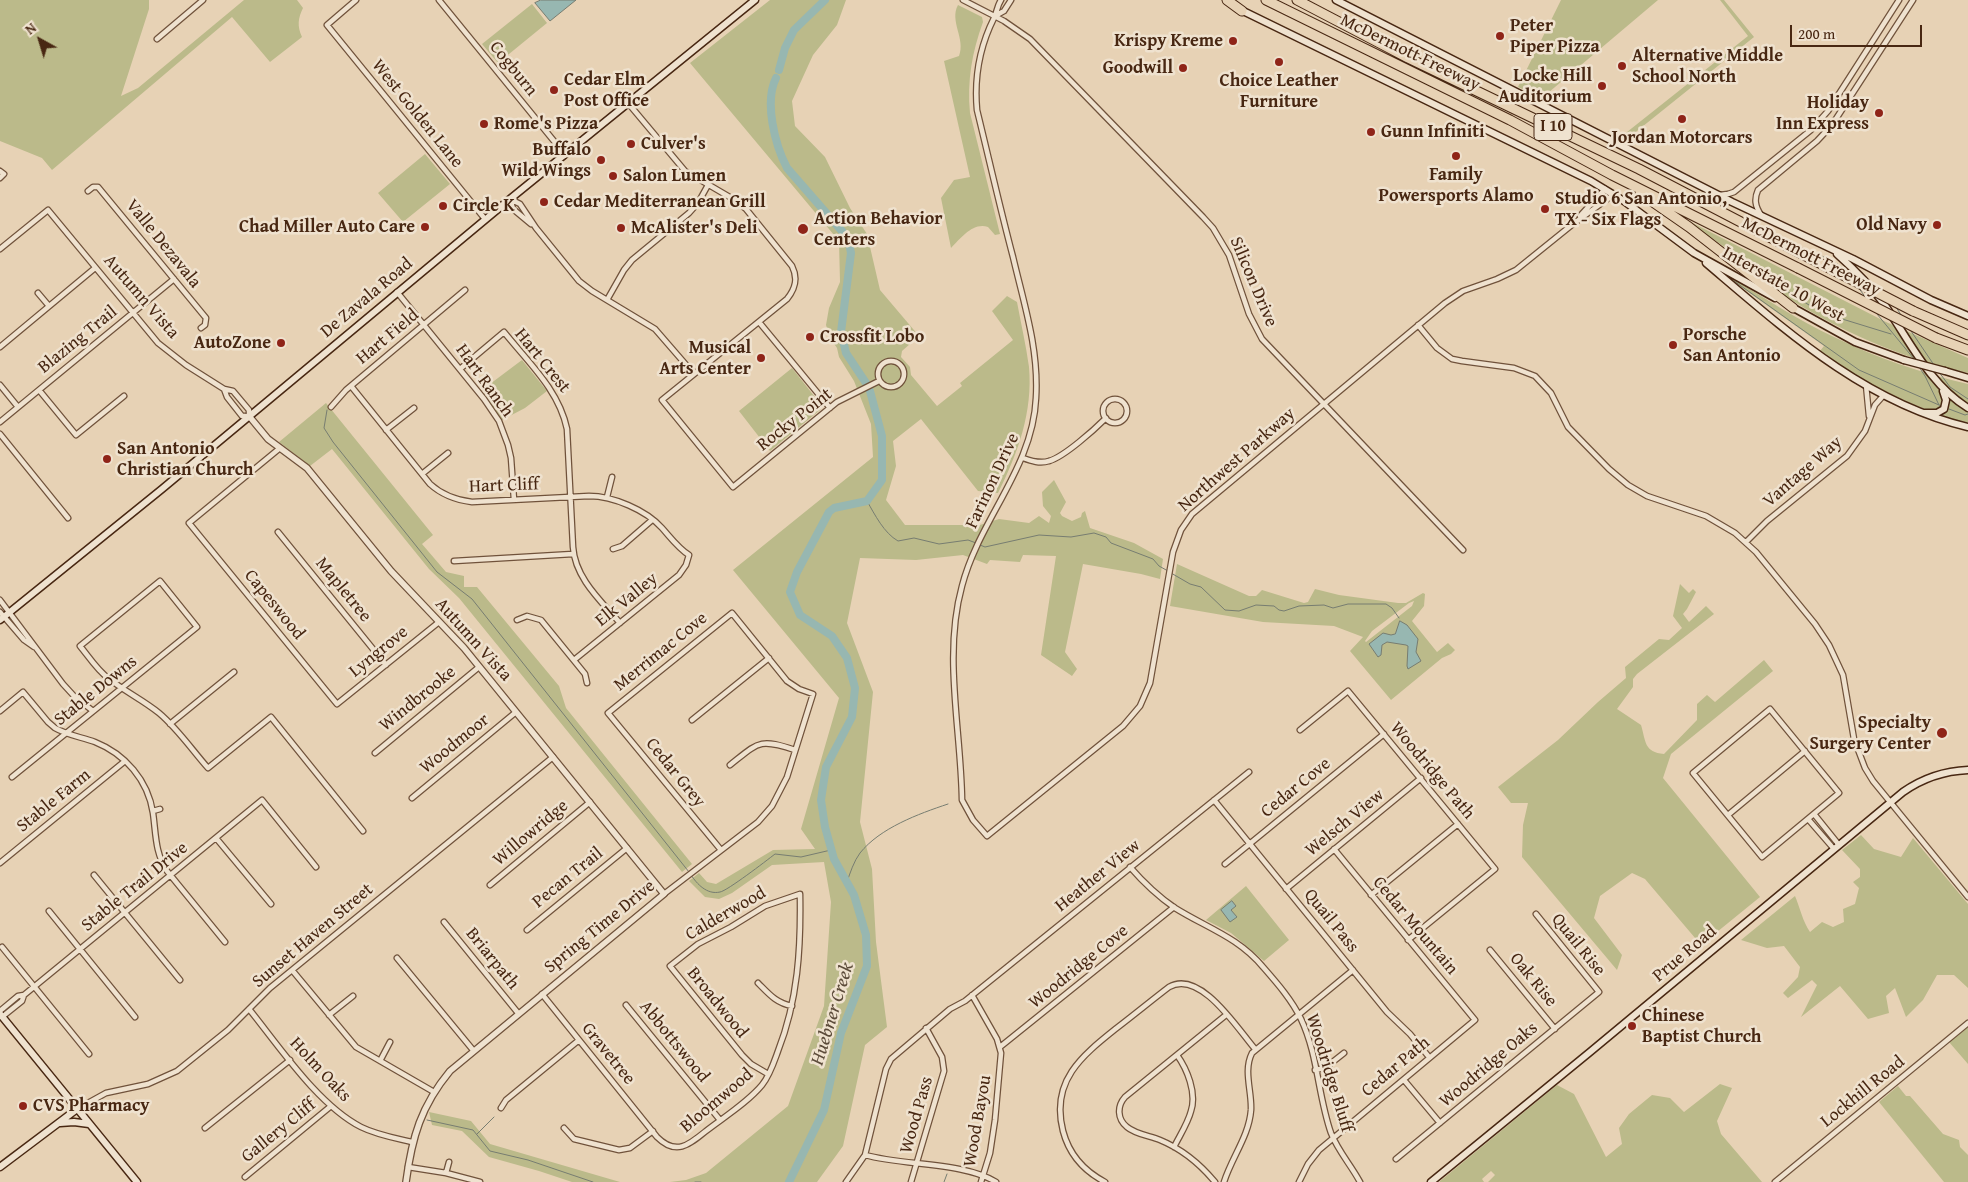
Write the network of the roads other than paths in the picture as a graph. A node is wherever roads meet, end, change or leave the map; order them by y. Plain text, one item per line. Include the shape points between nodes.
1 (203, 0) edge
2 (356, 0) edge
3 (439, 0) edge
4 (755, 0) edge
5 (963, 0) edge
6 (1002, 0) edge
7 (1011, 0) edge
8 (1222, 0) edge
9 (1227, 0) edge
10 (1266, 0) edge
11 (1297, 0) edge
12 (1336, 0) edge
13 (1899, 0) edge
14 (1913, 0) edge
15 (1242, 11) junction
16 (995, 16) junction
17 (156, 39) dead end
18 (628, 103) junction
19 (564, 156) junction
20 (1612, 175) junction
21 (708, 185) junction
22 (1605, 190) junction
23 (88, 191) dead end
24 (1613, 194) junction
25 (1719, 195) junction
26 (510, 199) junction
27 (1762, 216) junction
28 (486, 219) junction
29 (1573, 224) junction
30 (536, 228) junction
31 (0, 249) edge
32 (1832, 249) junction
33 (1694, 253) junction
34 (96, 268) junction
35 (174, 278) junction
36 (465, 290) dead end
37 (397, 292) junction
38 (38, 293) dead end
39 (607, 300) junction
40 (49, 306) junction
41 (1793, 308) junction
42 (133, 313) junction
43 (1968, 316) edge
44 (759, 322) junction
45 (424, 325) junction
46 (1418, 325) junction
47 (201, 328) dead end
48 (1968, 335) edge
49 (1, 344) edge
50 (1968, 350) edge
51 (460, 369) junction
52 (694, 374) junction
53 (1968, 378) edge
54 (879, 381) junction
55 (0, 385) edge
56 (1866, 385) junction
57 (351, 386) junction
58 (1942, 388) junction
59 (224, 389) junction
60 (39, 390) junction
61 (124, 396) dead end
62 (1883, 396) junction
63 (1324, 404) junction
64 (18, 407) junction
65 (331, 407) dead end
66 (414, 408) dead end
67 (830, 408) junction
68 (1968, 408) edge
69 (1918, 412) junction
70 (249, 416) junction
71 (1870, 417) junction
72 (1106, 418) junction
73 (0, 422) edge
74 (1968, 427) edge
75 (573, 428) dead end
76 (567, 429) junction
77 (386, 430) junction
78 (0, 434) edge
79 (280, 448) junction
80 (448, 453) dead end
81 (1022, 458) junction
82 (422, 474) junction
83 (612, 477) dead end
84 (570, 497) junction
85 (607, 497) junction
86 (514, 500) junction
87 (68, 518) dead end
88 (652, 520) junction
89 (278, 532) dead end
90 (1746, 542) junction
91 (613, 549) dead end
92 (1463, 550) dead end
93 (573, 554) junction
94 (689, 555) joint
95 (454, 562) dead end
96 (0, 600) edge
97 (4, 615) edge
98 (517, 620) dead end
99 (439, 622) junction
100 (620, 623) junction
101 (769, 658) junction
102 (574, 660) junction
103 (386, 665) junction
104 (480, 667) junction
105 (234, 672) dead end
106 (587, 683) dead end
107 (122, 687) junction
108 (338, 704) joint
109 (0, 711) edge
110 (93, 711) junction
111 (516, 712) junction
112 (608, 713) joint
113 (692, 720) dead end
114 (170, 724) junction
115 (1300, 730) dead end
116 (66, 733) junction
117 (1384, 734) junction
118 (795, 750) junction
119 (1805, 751) junction
120 (375, 752) dead end
121 (553, 757) junction
122 (125, 761) junction
123 (730, 765) dead end
124 (1968, 770) edge
125 (1249, 772) dead end
126 (12, 777) dead end
127 (1421, 778) junction
128 (412, 798) dead end
129 (1214, 800) junction
130 (590, 802) junction
131 (1890, 802) junction
132 (160, 809) dead end
133 (153, 811) junction
134 (1814, 814) junction
135 (1728, 815) junction
136 (1808, 819) junction
137 (1458, 824) junction
138 (1825, 828) junction
139 (155, 830) junction
140 (148, 831) dead end
141 (363, 831) dead end
142 (1819, 832) junction
143 (986, 836) joint
144 (216, 838) junction
145 (1249, 844) junction
146 (1837, 847) junction
147 (627, 848) junction
148 (720, 850) junction
149 (1334, 850) junction
150 (0, 863) edge
151 (1225, 864) dead end
152 (316, 866) dead end
153 (1130, 867) junction
154 (94, 874) dead end
155 (170, 875) junction
156 (490, 884) dead end
157 (1286, 889) junction
158 (664, 894) junction
159 (800, 894) joint
160 (1371, 895) junction
161 (1968, 897) edge
162 (270, 904) dead end
163 (1174, 907) junction
164 (49, 911) dead end
165 (125, 912) junction
166 (1536, 914) dead end
167 (444, 922) dead end
168 (527, 930) dead end
169 (1408, 940) junction
170 (224, 942) dead end
171 (2, 947) dead end
172 (80, 950) junction
173 (1490, 950) dead end
174 (398, 958) dead end
175 (670, 966) joint
176 (292, 970) junction
177 (1352, 970) junction
178 (180, 980) dead end
179 (758, 983) dead end
180 (34, 987) junction
181 (1599, 992) joint
182 (542, 994) junction
183 (972, 995) junction
184 (353, 996) dead end
185 (626, 1005) dead end
186 (792, 1006) junction
187 (249, 1009) junction
188 (518, 1013) junction
189 (1, 1014) edge
190 (1298, 1014) junction
191 (1226, 1015) junction
192 (329, 1016) junction
193 (135, 1017) dead end
194 (1475, 1020) joint
195 (1968, 1023) edge
196 (926, 1028) junction
197 (1554, 1028) junction
198 (579, 1040) junction
199 (390, 1042) dead end
200 (1000, 1047) junction
201 (1255, 1049) junction
202 (473, 1050) junction
203 (1344, 1053) dead end
204 (89, 1054) dead end
205 (1177, 1055) junction
206 (1429, 1058) junction
207 (290, 1060) junction
208 (380, 1061) junction
209 (1315, 1070) junction
210 (768, 1074) junction
211 (1404, 1080) junction
212 (434, 1092) junction
213 (332, 1106) junction
214 (501, 1108) dead end
215 (77, 1109) junction
216 (720, 1120) junction
217 (58, 1123) junction
218 (1440, 1123) junction
219 (90, 1124) junction
220 (205, 1128) dead end
221 (564, 1128) dead end
222 (653, 1131) junction
223 (1333, 1138) junction
224 (412, 1142) junction
225 (1174, 1147) junction
226 (865, 1155) junction
227 (1396, 1159) dead end
228 (449, 1162) dead end
229 (918, 1164) junction
230 (0, 1167) edge
231 (408, 1167) junction
232 (446, 1173) junction
233 (983, 1175) junction
234 (245, 1177) dead end
235 (466, 1180) edge
236 (1360, 1181) edge
237 (137, 1182) edge
238 (406, 1182) edge
239 (480, 1182) edge
240 (846, 1182) edge
241 (911, 1182) edge
242 (980, 1182) edge
243 (996, 1182) edge
244 (1105, 1182) edge
245 (1215, 1182) edge
246 (1224, 1182) edge
247 (1299, 1182) edge
248 (1431, 1182) edge
249 (1775, 1182) edge

1 - 17 street
2 - 28 street, West Golden Lane via 327,25
3 - 19 street, Cogburn
4 - 18 main road, De Zavala Road
5 - 16 street, Silicon Drive
6 - 16 street, Farinon Drive
7 - 16 street, Farinon Drive via 1004,11
8 - 15 main road, Interstate 10 West
9 - 15 highway
10 - 20 highway, McDermott Freeway / I 10 via 1510,120
11 - 48 highway, McDermott Freeway / I 10, bridge via 1913,311
12 - 25 main road
13 - 25 street via 1816,125 1734,192
14 - 27 street via 1832,126 1758,190 1755,200
15 - 22 main road, Interstate 10 West
16 - 63 street, Silicon Drive via 1042,50 1213,228 1229,255 1249,314 1262,339
16 - 81 street, Farinon Drive via 980,52 976,96 1035,353 1034,420
18 - 19 main road, De Zavala Road
18 - 21 street via 678,164
19 - 26 main road, De Zavala Road
20 - 41 highway via 1689,227
20 - 50 highway, McDermott Freeway / I 10, bridge via 1936,338
21 - 39 street via 690,213 628,265
21 - 44 street via 746,209 795,273 792,293
22 - 24 main road, Interstate 10 West
22 - 29 street, Northwest Parkway
23 - 35 street, Valle Dezavala via 98,187
24 - 29 street, Northwest Parkway
24 - 33 main road, Interstate 10 West
25 - 27 main road
26 - 28 main road, De Zavala Road
26 - 30 street via 520,204
26 - 30 street via 513,209
27 - 32 main road
28 - 37 main road, De Zavala Road
29 - 46 street, Northwest Parkway via 1516,270 1463,291
30 - 39 street via 579,281
31 - 34 street, Autumn Vista via 48,210
32 - 43 main road
32 - 58 main road via 1856,270 1884,303
33 - 41 main road, Interstate 10 West
33 - 56 main road via 1814,351
34 - 40 street
34 - 42 street, Autumn Vista
35 - 42 street, Blazing Trail
35 - 47 street, Valle Dezavala via 206,318
36 - 45 street, Hart Field
37 - 45 street, Hart Ranch
37 - 70 main road, De Zavala Road
38 - 40 street
39 - 52 street via 655,328
40 - 49 street
41 - 53 main road, Interstate 10 West, bridge via 1855,342
42 - 59 street, Autumn Vista via 165,349
42 - 60 street, Blazing Trail
44 - 52 street
44 - 67 street
45 - 51 street, Hart Ranch
45 - 57 street, Hart Field
46 - 63 street, Northwest Parkway
46 - 90 street via 1436,348 1452,359 1514,368 1535,376 1551,392 1568,426 1628,485 1647,496 1706,516
51 - 76 street, Hart Crest via 504,332 555,396
51 - 86 street, Hart Ranch via 492,409 504,433 511,458
52 - 67 street, Rocky Point via 662,400 732,487
54 - 54 street via 887,387 898,386 904,378 903,368 895,362 885,363 879,370
54 - 67 street, Rocky Point
55 - 64 street
56 - 62 main road
56 - 71 street
57 - 65 street, Hart Field
57 - 77 street, Hart Cliff
58 - 68 main road
58 - 69 main road via 1946,400 1944,409 1937,413
59 - 70 street, Autumn Vista via 233,391 249,410
59 - 70 street, Autumn Vista via 226,397 242,416
60 - 61 street via 76,435
60 - 64 street, Blazing Trail
62 - 69 main road
62 - 71 street, Vantage Way
63 - 92 street, Silicon Drive
63 - 143 street, Northwest Parkway via 1192,514 1181,530 1171,563 1150,683 1140,706 1123,726
64 - 73 street, Blazing Trail
66 - 77 street
69 - 74 main road
70 - 79 street, Autumn Vista
70 - 97 main road, De Zavala Road
71 - 90 street, Vantage Way via 1865,431 1847,456
72 - 72 street via 1114,423 1123,420 1128,412 1125,403 1117,399 1108,401 1103,409
72 - 81 street via 1055,459 1043,463
75 - 76 street
76 - 84 street, Hart Crest
77 - 82 street, Hart Cliff
78 - 87 street
79 - 99 street, Autumn Vista via 307,468 391,571
79 - 108 street, Capeswood via 189,523
80 - 82 street
81 - 143 street, Farinon Drive via 972,555 960,593 954,637 962,800
82 - 86 street, Hart Cliff via 441,492 459,500
83 - 85 street
84 - 85 street, Hart Cliff
84 - 86 street, Hart Cliff
84 - 93 street, Hart Crest
85 - 88 street, Hart Cliff
88 - 91 street via 622,546
88 - 94 street, Hart Cliff
89 - 103 street, Mapletree
90 - 131 street via 1829,645 1843,675 1859,754 1873,781
93 - 95 street
93 - 100 street, Hart Crest via 586,582
94 - 100 street, Elk Valley via 678,575
96 - 97 street
97 - 110 street via 74,696
98 - 102 street via 527,616 541,620
99 - 103 street, Lyngrove
99 - 104 street, Autumn Vista
100 - 102 street, Elk Valley
101 - 112 street, Merrimac Cove via 732,613
101 - 113 street
101 - 118 street, Spring Time Drive via 791,684 813,694
102 - 106 street via 585,674
103 - 108 street, Lyngrove
104 - 111 street, Autumn Vista
104 - 120 street, Windbrooke
105 - 114 street
107 - 107 street, Stable Downs via 197,627 160,582 80,646 102,673
107 - 110 street, Stable Downs
107 - 114 street
109 - 116 street via 23,692 48,722
110 - 116 street, Stable Downs
111 - 121 street, Autumn Vista
111 - 128 street, Woodmoor
112 - 148 street, Cedar Grey
114 - 141 street via 208,768 271,717
115 - 117 street, Woodridge Path via 1348,691
116 - 122 street via 101,745
116 - 126 street, Stable Downs
117 - 127 street, Woodridge Path
117 - 145 street, Cedar Cove
118 - 123 street via 763,742
118 - 148 street, Spring Time Drive via 772,806 758,822
119 - 134 street via 1839,793
119 - 135 street
119 - 135 street via 1770,709 1693,773
121 - 130 street, Autumn Vista
121 - 176 street, Sunset Haven Street
122 - 133 street via 143,783
122 - 150 street, Stable Farm
124 - 131 main road, Prue Road via 1928,777
125 - 129 street, Heather View
127 - 137 street, Woodridge Path
127 - 149 street, Welsch View
129 - 145 street, Quail Pass
129 - 153 street, Heather View
130 - 147 street, Autumn Vista
130 - 156 street, Willowridge
131 - 146 main road, Prue Road
131 - 161 street
132 - 133 street
133 - 139 street
134 - 136 street
134 - 138 street
135 - 136 street via 1762,857
136 - 142 street
137 - 160 street
137 - 169 street, Woodridge Path via 1495,869
138 - 142 street
138 - 146 street
139 - 140 street
139 - 155 street via 158,855
142 - 146 street
144 - 152 street, Stable Trail Drive via 262,800
144 - 155 street, Stable Trail Drive
144 - 162 street
145 - 151 street, Cedar Cove
145 - 157 street, Quail Pass
146 - 248 main road, Prue Road
147 - 158 street, Autumn Vista
147 - 168 street, Pecan Trail
148 - 158 street, Spring Time Drive
149 - 157 street, Welsch View
149 - 160 street, Cedar Mountain
153 - 163 street, Woodridge Bluff
153 - 183 street, Heather View
154 - 165 street
155 - 165 street, Stable Trail Drive
155 - 170 street
157 - 177 street, Quail Pass
158 - 182 street, Spring Time Drive
159 - 175 street, Calderwood via 765,906 698,944
159 - 186 street, Bloomwood via 799,966
160 - 169 street, Cedar Mountain
163 - 190 street, Woodridge Bluff via 1244,947 1264,967
163 - 200 street, Woodridge Cove
164 - 172 street
165 - 172 street, Stable Trail Drive
165 - 178 street
166 - 181 street, Quail Rise
167 - 188 street, Briarpath
169 - 194 street, Cedar Mountain
171 - 180 street
172 - 180 street, Stable Trail Drive
172 - 193 street
173 - 197 street, Oak Rise
174 - 202 street
175 - 210 street, Broadwood via 742,1056
176 - 187 street, Sunset Haven Street
176 - 192 street
177 - 190 street
177 - 206 street, Quail Pass
179 - 186 street via 772,998
180 - 189 street, Stable Trail Drive via 22,1001
180 - 204 street
181 - 197 street, Woodridge Oaks
182 - 188 street, Spring Time Drive
182 - 198 street, Gravetree
183 - 196 street, Heather View
183 - 200 street
184 - 192 street
185 - 216 street, Abbottswood
186 - 210 street, Bloomwood via 784,1037
187 - 207 street, Holm Oaks
187 - 215 street, Sunset Haven Street via 228,1030 172,1074 148,1084 112,1091
188 - 202 street, Spring Time Drive
189 - 215 main road
190 - 201 street
190 - 209 street, Woodridge Bluff via 1310,1044
191 - 201 street
191 - 205 street
191 - 244 street via 1200,989 1178,982 1097,1044 1075,1065 1062,1094 1064,1135 1080,1164
192 - 208 street via 356,1047
194 - 206 street, Cedar Path
195 - 249 street, Lockhill Road
196 - 226 street, Heather View via 894,1054 887,1065
196 - 229 street, Wood Pass via 942,1057 944,1071
197 - 218 street, Woodridge Oaks
198 - 214 street via 506,1100
198 - 222 street, Gravetree
199 - 208 street
200 - 233 street, Wood Bayou via 1001,1064 990,1153
201 - 246 street via 1247,1068 1250,1119
202 - 212 street, Spring Time Drive via 450,1071
203 - 209 street via 1331,1064
205 - 225 street via 1187,1073 1193,1102
205 - 225 street via 1125,1097 1118,1110 1129,1129
206 - 211 street, Cedar Path
207 - 213 street, Holm Oaks
207 - 220 street
208 - 212 street
209 - 223 street, Woodridge Bluff
210 - 216 street, Bloomwood via 756,1091
211 - 218 street
211 - 223 street, Cedar Path
212 - 224 street, Spring Time Drive
213 - 224 street, Holm Oaks via 361,1127
213 - 234 street, Gallery Cliff
215 - 217 main road
215 - 219 main road
216 - 222 street, Bloomwood via 694,1142 682,1147 666,1145
217 - 219 main road
217 - 230 main road
218 - 227 street, Woodridge Oaks
219 - 237 main road
221 - 222 street via 574,1139 619,1150 630,1148
223 - 236 street, Woodridge Bluff
223 - 247 street, Cedar Path via 1313,1157
224 - 231 street, Spring Time Drive
225 - 245 street via 1193,1159
226 - 229 street
226 - 240 street
228 - 232 street
229 - 233 street
229 - 241 street, Wood Pass
231 - 232 street
231 - 238 street, Spring Time Drive
232 - 235 street
233 - 242 street, Wood Bayou
233 - 243 street
235 - 239 street

